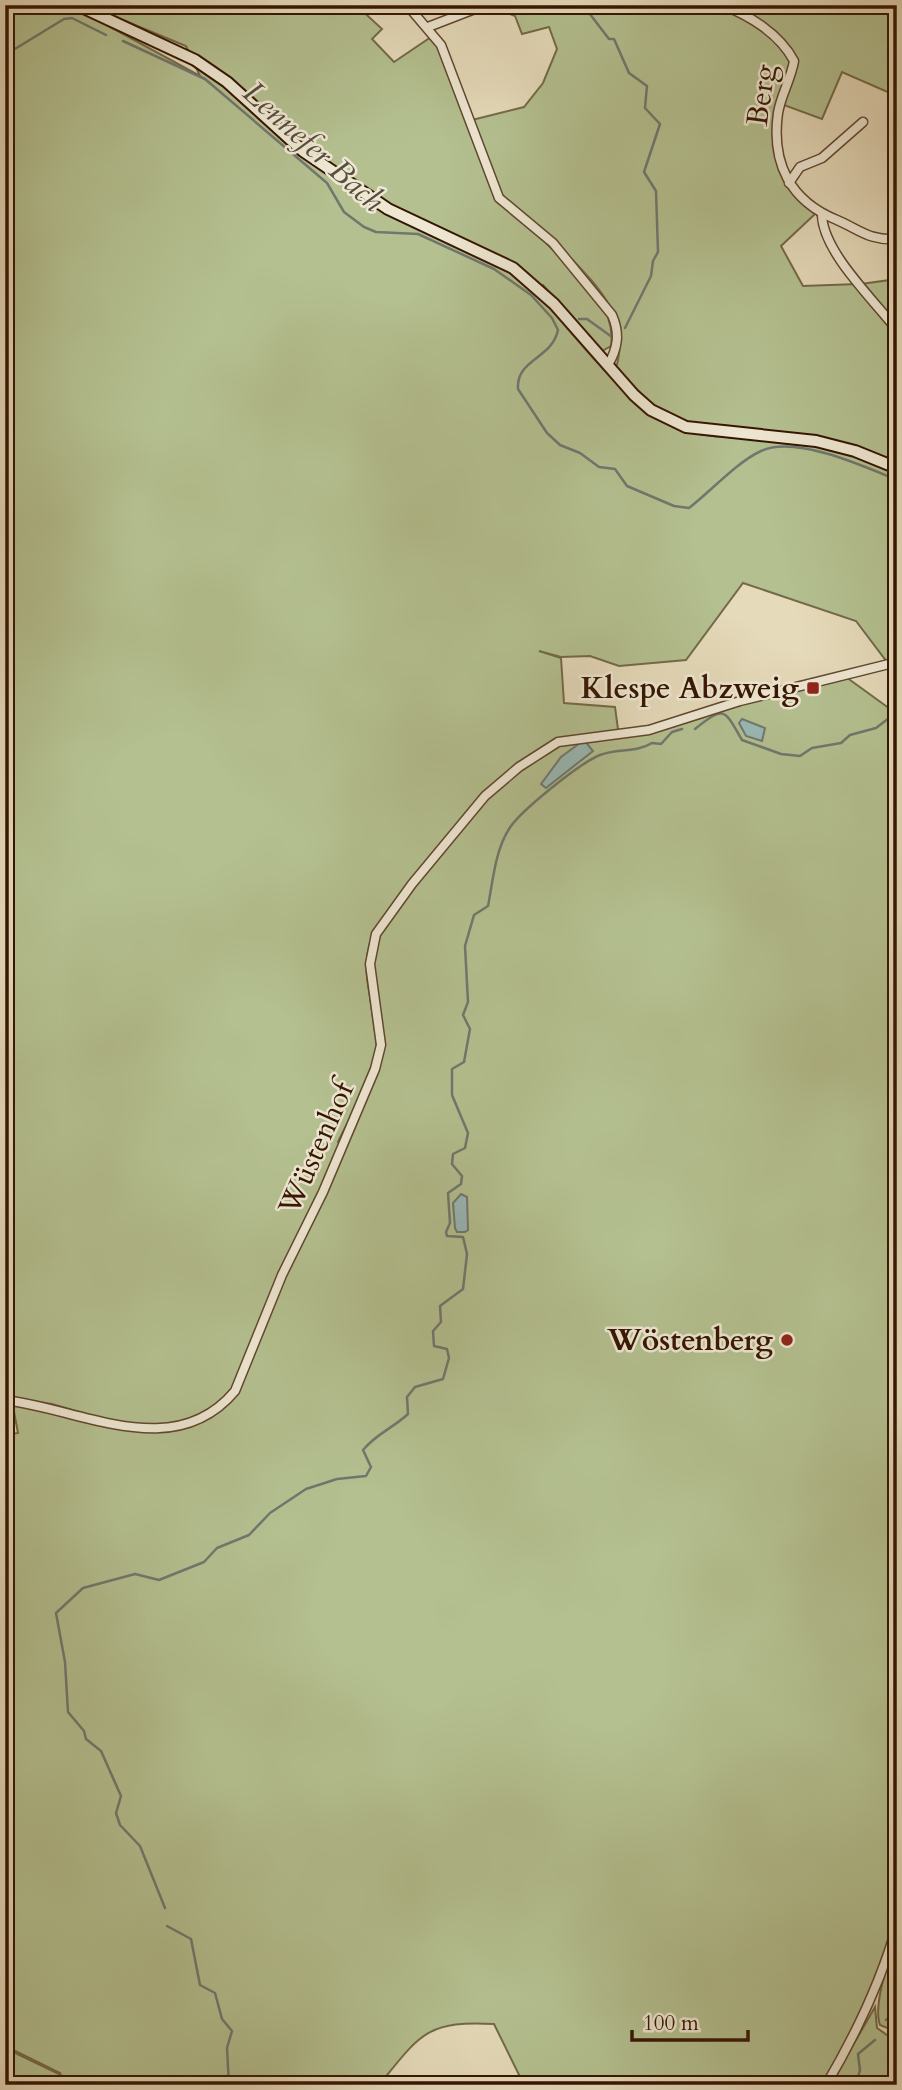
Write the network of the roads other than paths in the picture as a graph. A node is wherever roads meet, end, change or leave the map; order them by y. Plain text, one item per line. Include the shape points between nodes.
1 (77, 5) edge
2 (407, 5) edge
3 (722, 5) edge
4 (484, 7) edge
5 (428, 27) junction
6 (863, 122) dead end
7 (789, 183) junction
8 (822, 216) junction
9 (897, 239) edge
10 (897, 330) edge
11 (608, 365) junction
12 (897, 468) edge
13 (897, 662) edge
14 (5, 1400) edge
15 (897, 1925) edge
16 (826, 2085) edge

1 - 11 main road via 195,60 227,82 303,151 388,209 513,268 554,304
2 - 5 street
3 - 7 street, Berg via 753,19 793,61 778,111 777,135 780,167
4 - 5 street
5 - 11 street via 441,45 499,198 552,243 612,315 618,349
6 - 7 street via 822,158 800,167
7 - 8 street, Berg via 805,204
8 - 9 street, Berg via 873,239
8 - 10 street, Berg via 823,231
11 - 12 main road via 652,410 686,427 816,441
13 - 14 street, Wüstenhof via 740,701 649,730 558,742 519,767 485,796 376,934 370,964 381,1045 375,1069 282,1275 242,1377 222,1406 200,1419 138,1430 39,1404
15 - 16 street via 868,2005

